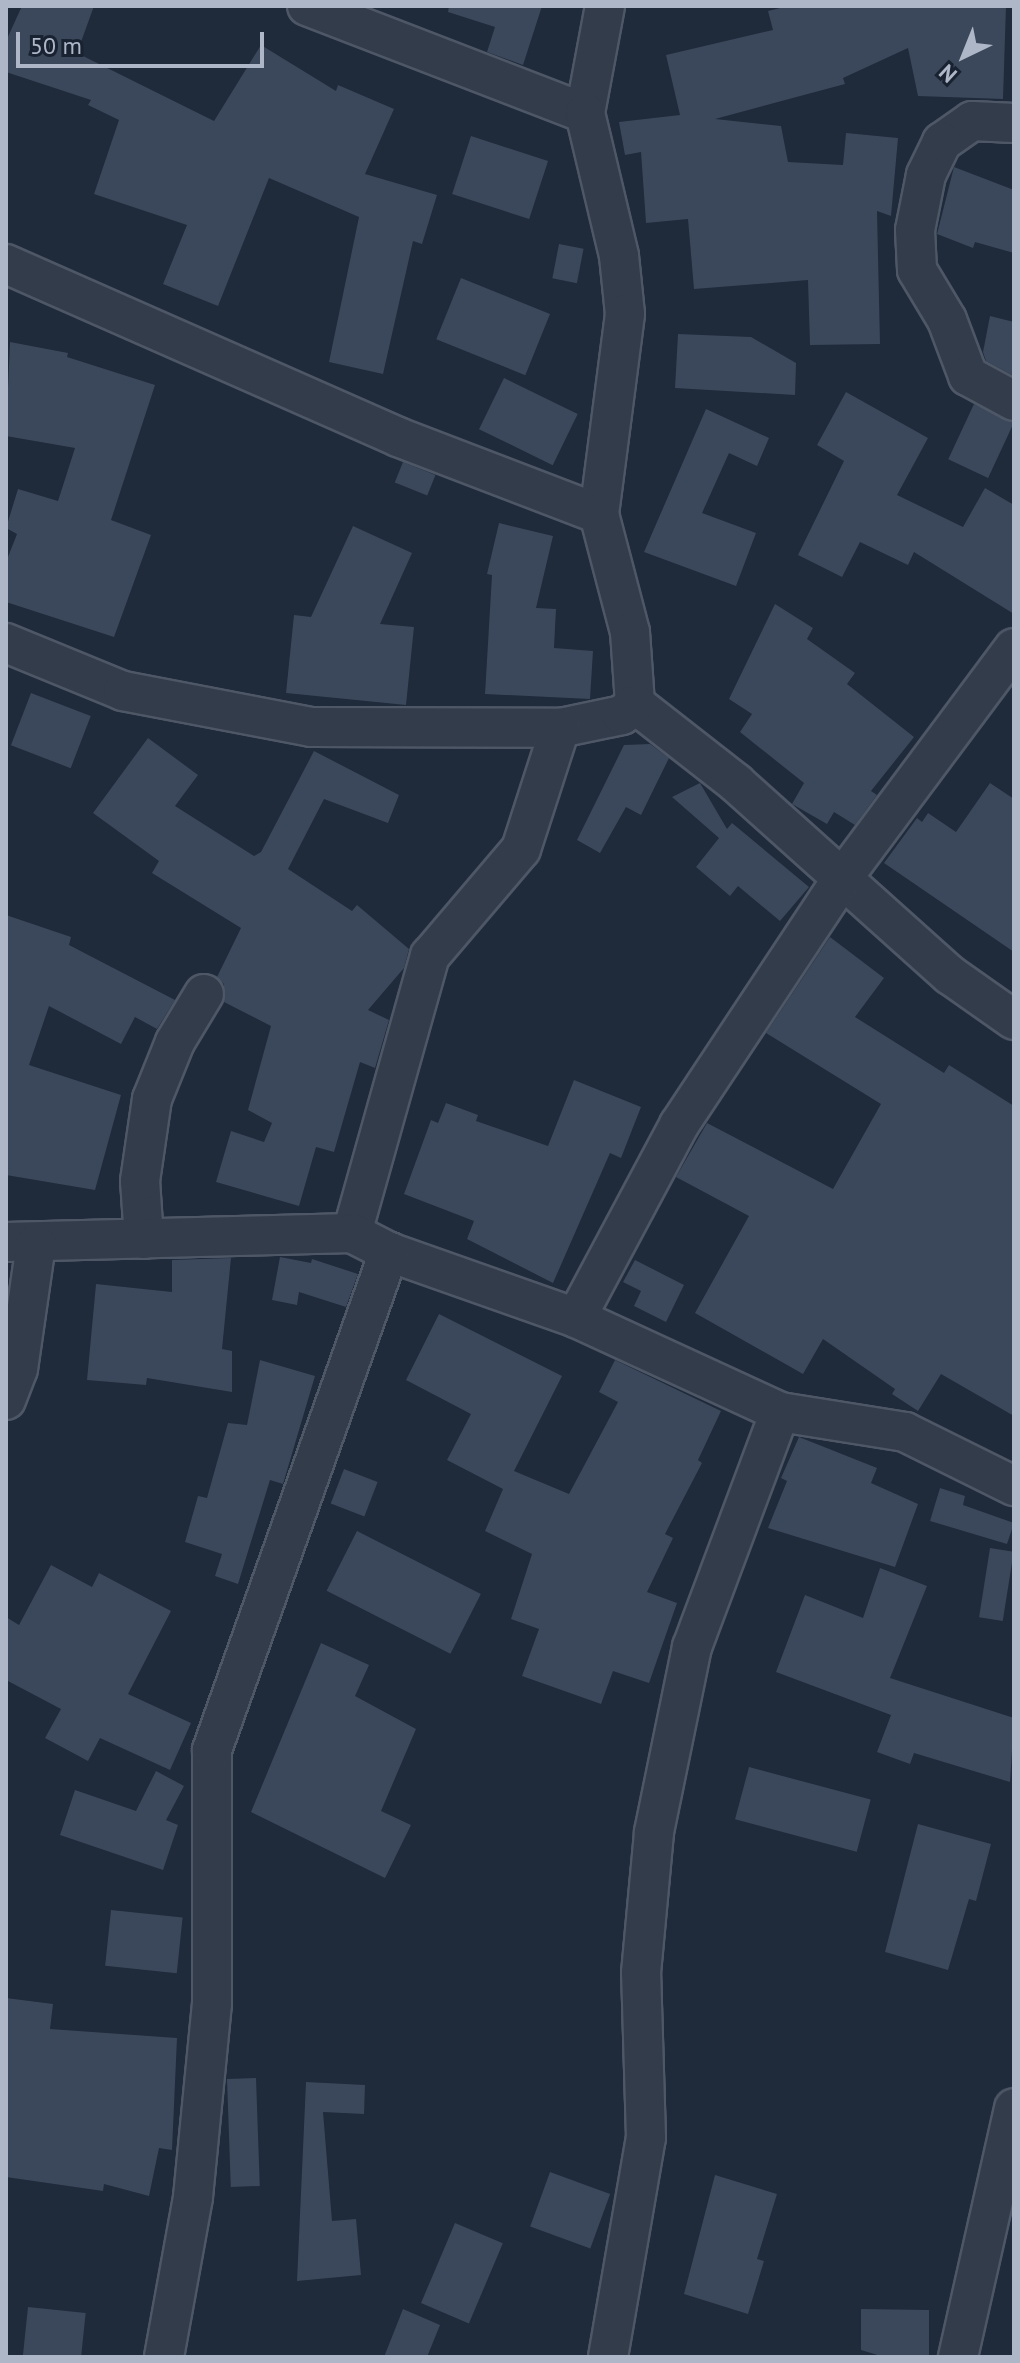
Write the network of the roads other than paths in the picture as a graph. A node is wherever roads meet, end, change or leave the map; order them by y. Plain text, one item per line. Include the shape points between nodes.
1 (307, 6) edge
2 (605, 6) edge
3 (585, 113) junction
4 (1014, 123) edge
5 (6, 264) edge
6 (1014, 401) edge
7 (599, 514) junction
8 (6, 643) edge
9 (1014, 648) edge
10 (635, 704) junction
11 (560, 728) junction
12 (841, 880) junction
13 (204, 994) dead end
14 (1014, 1020) edge
15 (352, 1233) junction
16 (144, 1239) junction
17 (21, 1243) edge
18 (389, 1252) junction
19 (576, 1318) junction
20 (6, 1400) edge
21 (780, 1412) junction
22 (1014, 1486) edge
23 (1014, 2108) edge
24 (164, 2357) edge
25 (608, 2357) edge
26 (958, 2357) edge

1 - 3 street
2 - 3 street
3 - 7 street via 619,256 625,314
4 - 6 street via 972,121 942,142 926,175 915,230 917,270 947,320 968,376
5 - 7 street via 398,437
7 - 10 street via 630,632
8 - 11 street via 123,691 311,727
9 - 12 street
10 - 11 street via 622,715
10 - 12 street via 736,783
11 - 15 street via 521,849 430,956
12 - 14 street via 950,975
12 - 19 street via 679,1125
13 - 16 street via 175,1042 152,1099 140,1181
15 - 16 street
15 - 18 street
16 - 17 street
17 - 20 street via 18,1369
18 - 19 street
18 - 24 street via 212,1750 212,2004 193,2197
19 - 21 street
21 - 22 street via 905,1432
21 - 25 street via 692,1647 654,1832 641,1973 646,2138
23 - 26 street

